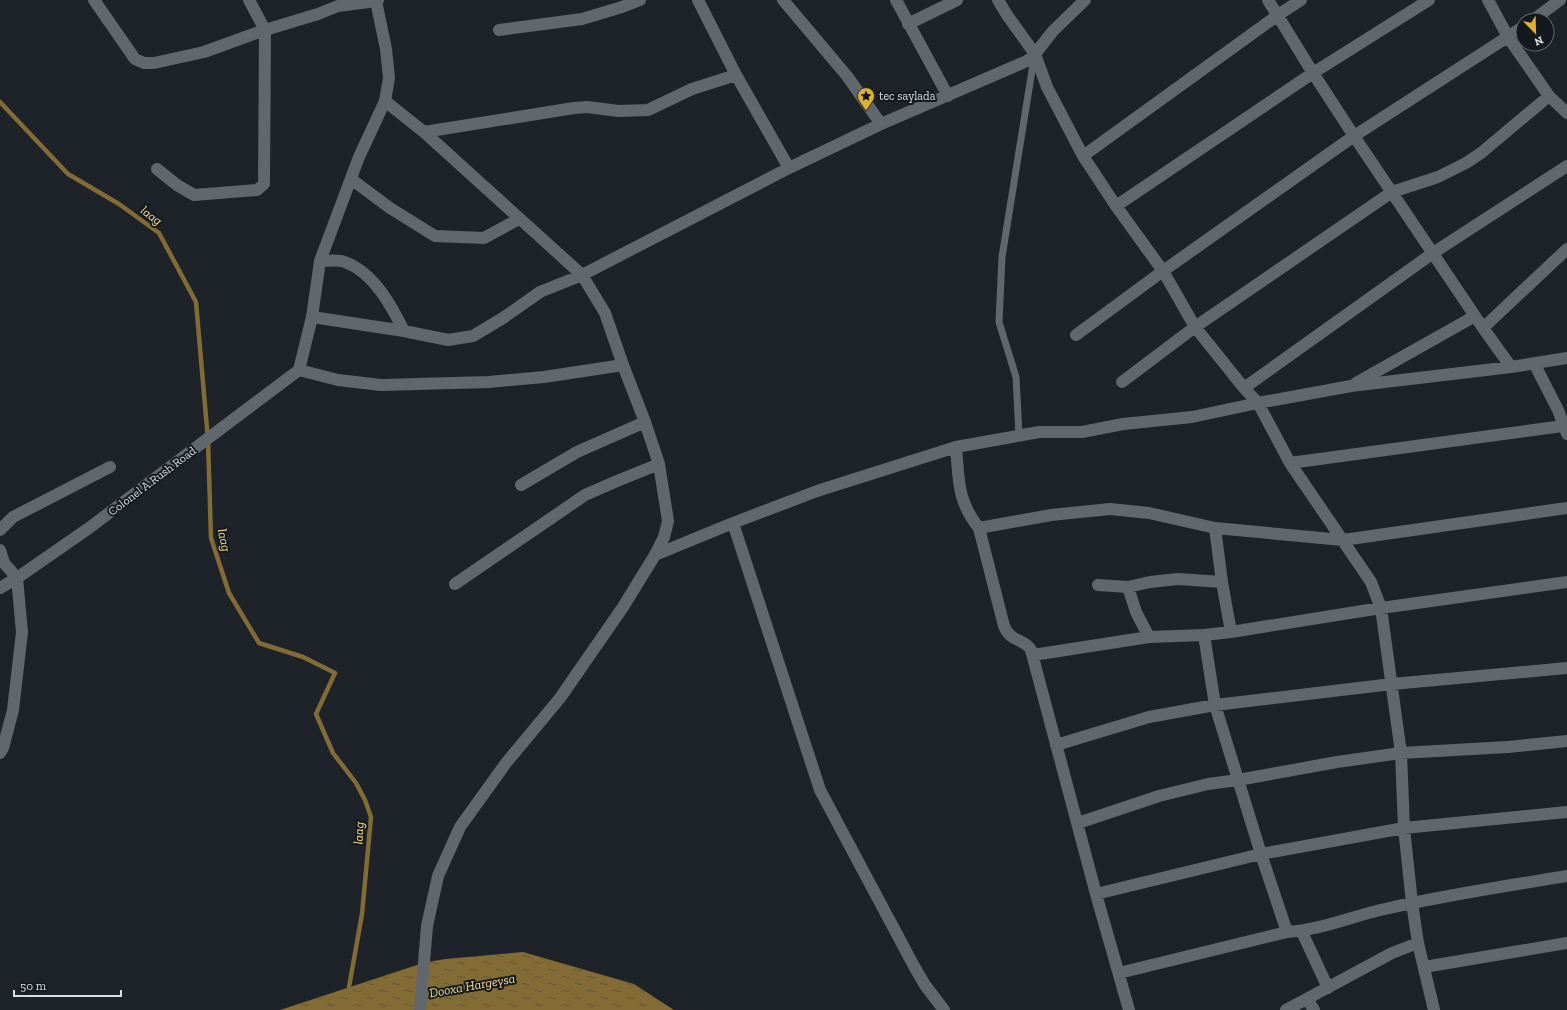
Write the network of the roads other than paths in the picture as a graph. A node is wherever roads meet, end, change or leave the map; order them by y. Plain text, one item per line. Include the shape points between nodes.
1 (94, 0) edge
2 (249, 0) edge
3 (377, 0) edge
4 (640, 0) edge
5 (698, 0) edge
6 (783, 0) edge
7 (896, 0) edge
8 (957, 0) edge
9 (998, 0) edge
10 (1085, 0) edge
11 (1268, 0) edge
12 (1301, 0) edge
13 (1429, 0) edge
14 (1488, 0) edge
15 (1560, 0) edge
16 (337, 3) edge
17 (1544, 12) edge
18 (1278, 15) junction
19 (908, 24) junction
20 (265, 30) junction
21 (499, 30) dead end
22 (1515, 32) edge
23 (1508, 37) junction
24 (1035, 54) junction
25 (1313, 73) junction
26 (736, 75) junction
27 (948, 96) junction
28 (1549, 96) junction
29 (385, 101) junction
30 (1567, 113) edge
31 (881, 124) junction
32 (424, 132) junction
33 (1354, 136) junction
34 (1082, 156) junction
35 (1567, 166) edge
36 (789, 168) junction
37 (157, 169) dead end
38 (351, 179) junction
39 (1392, 192) junction
40 (1116, 206) junction
41 (519, 218) junction
42 (1567, 249) edge
43 (1434, 253) junction
44 (320, 261) junction
45 (1163, 271) junction
46 (582, 275) junction
47 (312, 316) junction
48 (1475, 316) junction
49 (1195, 327) junction
50 (1483, 328) junction
51 (404, 331) junction
52 (1076, 335) dead end
53 (1567, 358) edge
54 (1534, 363) junction
55 (623, 365) junction
56 (1511, 368) junction
57 (299, 370) junction
58 (1122, 382) dead end
59 (1351, 386) junction
60 (1244, 388) junction
61 (1258, 403) junction
62 (645, 422) junction
63 (1565, 430) edge
64 (1019, 435) junction
65 (956, 447) junction
66 (659, 464) junction
67 (1290, 464) junction
68 (110, 467) dead end
69 (521, 485) dead end
70 (1567, 508) edge
71 (733, 523) junction
72 (980, 528) junction
73 (1215, 528) junction
74 (0, 530) edge
75 (1343, 540) junction
76 (0, 550) edge
77 (656, 555) junction
78 (17, 578) junction
79 (1222, 582) junction
80 (1567, 582) edge
81 (455, 584) dead end
82 (1098, 585) dead end
83 (1128, 587) junction
84 (0, 588) edge
85 (1381, 608) junction
86 (1231, 632) junction
87 (1204, 635) junction
88 (1149, 637) junction
89 (1033, 655) junction
90 (1567, 668) edge
91 (1392, 684) junction
92 (1215, 705) junction
93 (1567, 741) edge
94 (1056, 745) junction
95 (0, 753) edge
96 (1401, 753) junction
97 (1238, 780) junction
98 (1567, 812) edge
99 (1078, 823) junction
100 (1404, 828) junction
101 (1261, 854) junction
102 (1567, 876) edge
103 (1096, 894) junction
104 (1412, 903) junction
105 (1287, 932) junction
106 (1302, 932) junction
107 (1418, 943) junction
108 (1567, 943) edge
109 (1424, 967) junction
110 (1119, 973) junction
111 (1328, 988) junction
112 (1307, 999) junction
113 (420, 1010) edge
114 (944, 1010) edge
115 (1129, 1010) edge
116 (1286, 1010) edge
117 (1314, 1010) edge
118 (1434, 1010) edge

1 - 20 street via 135,59 144,62 154,63 204,52
2 - 20 street
3 - 16 street
3 - 29 street via 389,78
4 - 21 street via 582,18
5 - 26 street
6 - 31 street via 847,76
7 - 19 street
8 - 19 street
9 - 24 street
10 - 24 street via 1053,31
11 - 18 street
12 - 18 street
13 - 25 street
14 - 23 street
15 - 17 street
16 - 20 street via 318,14
18 - 25 street
18 - 34 street
19 - 27 street
20 - 37 street via 264,184 257,190 194,195
22 - 23 street
23 - 28 street
23 - 33 street
24 - 27 street via 1027,61
24 - 34 street via 1047,87
24 - 64 lane via 1002,257 999,322 1016,377
25 - 33 street
25 - 40 street
26 - 32 street via 692,89 648,110 574,108
26 - 36 street
27 - 31 street
28 - 30 street
28 - 39 street via 1466,163 1438,177
29 - 32 street
29 - 38 street
31 - 36 street
32 - 41 street
33 - 39 street
33 - 45 street
34 - 40 street
35 - 43 street
36 - 46 street
38 - 41 street via 434,236 484,238
38 - 44 street
39 - 43 street
39 - 49 street
40 - 45 street
41 - 46 street
42 - 50 street
43 - 48 street
43 - 60 street
44 - 47 street
44 - 51 street via 344,262 369,276 391,305
45 - 49 street
45 - 52 street
46 - 51 street via 540,292 473,336 448,340
46 - 55 street via 605,313
47 - 51 street
47 - 57 street
48 - 50 street
48 - 59 street
49 - 58 street
49 - 60 street
50 - 56 street
53 - 54 street
54 - 56 street
54 - 63 street via 1558,410
55 - 57 street via 489,382 381,385 338,380
55 - 62 street
56 - 59 street
57 - 78 street, Colonel A.Rush Road via 95,524
59 - 61 street
60 - 61 street
61 - 64 street via 1192,417 1123,424 1082,432 1039,432
61 - 67 street
62 - 66 street
62 - 69 street via 577,452
63 - 67 street
64 - 65 street
65 - 71 street via 817,491
65 - 72 street via 959,486 964,505
66 - 77 street via 668,521
66 - 81 street via 585,495
67 - 75 street
68 - 74 street via 13,517
70 - 75 street
71 - 77 street
71 - 114 street via 820,790 914,968
72 - 73 street via 1051,515 1110,509 1149,513
72 - 89 street via 1004,626 1010,637 1029,647
73 - 75 street
73 - 79 street
75 - 85 street via 1371,582
76 - 78 street via 4,563
77 - 113 street via 560,698 506,763 460,827 438,876 427,926
78 - 84 street, Colonel A.Rush Road
78 - 95 street via 22,632 14,710
79 - 83 street via 1178,579
79 - 86 street
80 - 85 street
82 - 83 street
83 - 88 street via 1136,612
85 - 86 street
85 - 91 street
86 - 87 street
87 - 88 street
87 - 92 street
88 - 89 street
89 - 94 street
90 - 91 street
91 - 92 street
91 - 96 street
92 - 94 street via 1149,717
92 - 97 street
93 - 96 street
94 - 99 street
96 - 97 street
96 - 100 street
97 - 99 street via 1208,784 1160,796
97 - 101 street
98 - 100 street
99 - 103 street
100 - 101 street
100 - 104 street
101 - 103 street
101 - 105 street
102 - 104 street
103 - 110 street
104 - 106 street
104 - 107 street
105 - 106 street
105 - 110 street
106 - 111 street
107 - 109 street
107 - 111 street via 1392,953
108 - 109 street
109 - 118 street
110 - 115 street
111 - 112 street
112 - 116 street
112 - 117 street

